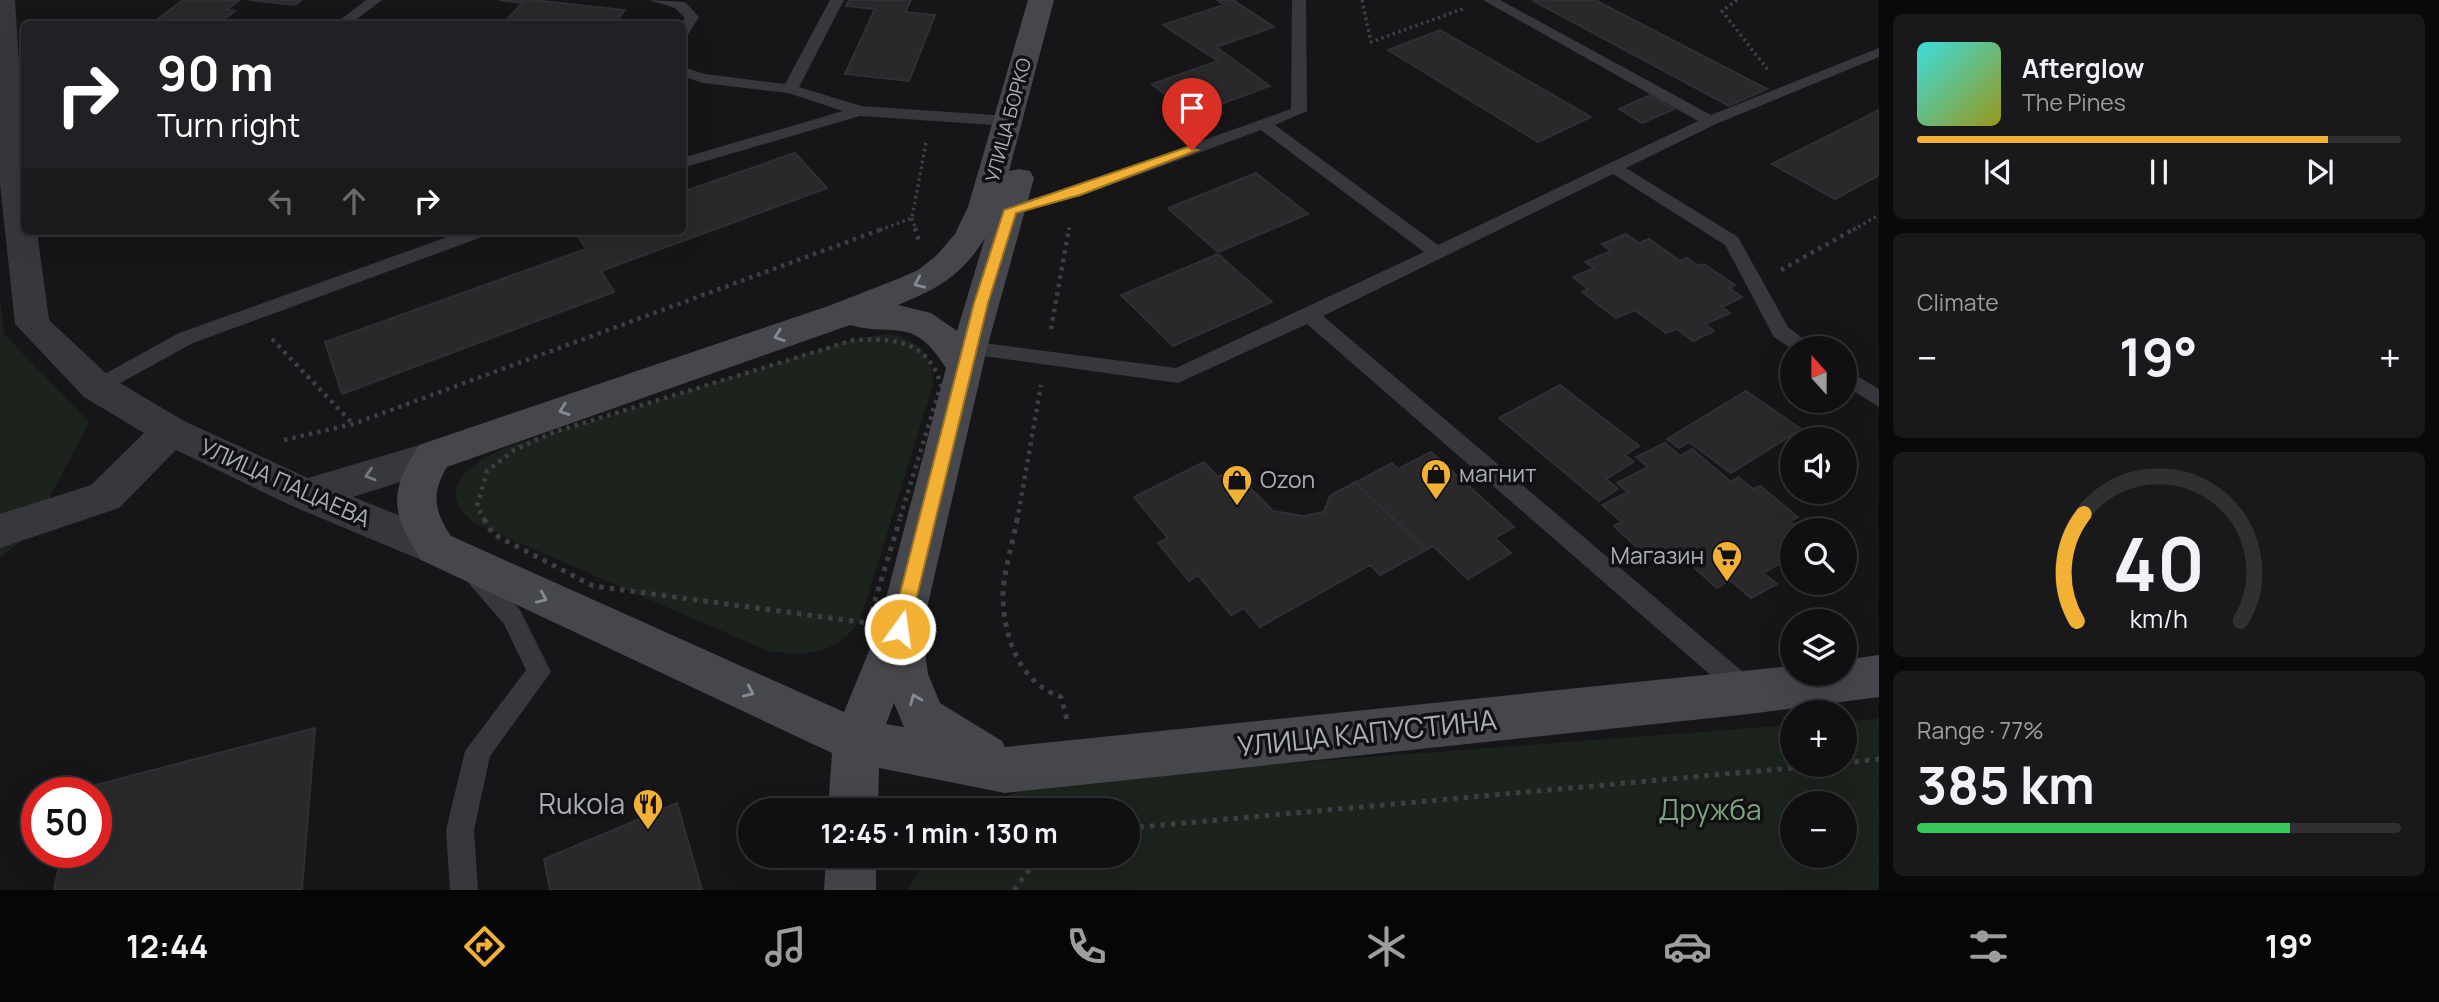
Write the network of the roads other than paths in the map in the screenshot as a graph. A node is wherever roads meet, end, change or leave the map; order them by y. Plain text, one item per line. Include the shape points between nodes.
1 (2, 0) edge
2 (375, 0) edge
3 (656, 0) edge
4 (837, 0) edge
5 (1041, 0) edge
6 (1063, 0) edge
7 (1299, 0) edge
8 (1481, 2) edge
9 (346, 21) edge
10 (686, 27) edge
11 (2, 39) edge
12 (1879, 52) edge
13 (686, 72) edge
14 (790, 89) junction
15 (859, 111) junction
16 (16, 119) edge
17 (1008, 121) junction
18 (1710, 121) junction
19 (1263, 124) junction
20 (686, 162) edge
21 (1614, 168) junction
22 (21, 183) edge
23 (1011, 210) junction
24 (25, 235) edge
25 (470, 235) edge
26 (1437, 253) junction
27 (843, 314) junction
28 (1309, 315) junction
29 (1788, 336) edge
30 (967, 357) junction
31 (1857, 384) edge
32 (97, 387) junction
33 (1879, 399) edge
34 (171, 431) junction
35 (433, 456) junction
36 (306, 495) junction
37 (0, 531) edge
38 (451, 556) junction
39 (884, 626) junction
40 (1879, 676) edge
41 (1749, 692) junction
42 (856, 741) junction
43 (1005, 769) junction
44 (854, 798) edge
45 (851, 868) edge
46 (464, 890) edge
47 (850, 890) edge

1 - 11 street, УЛИЦА ПАЦАЕВА
2 - 9 lane
3 - 10 lane via 681,5 692,17
4 - 14 lane
5 - 17 main road, УЛИЦА БОРКО
6 - 23 main road, УЛИЦА БОРКО
7 - 19 lane via 1299,111
8 - 18 lane
11 - 16 street, УЛИЦА ПАЦАЕВА
12 - 18 lane
13 - 14 lane
14 - 15 lane
15 - 17 lane
15 - 20 lane
16 - 22 street, УЛИЦА ПАЦАЕВА
17 -> 27 main road, УЛИЦА БОРКО via 984,207 969,239 948,264 930,278
18 - 21 lane
19 - 23 lane via 1075,192
19 - 26 lane
21 - 26 lane
21 - 29 lane via 1732,241 1781,331
23 - 30 main road, УЛИЦА БОРКО
24 - 32 street, УЛИЦА ПАЦАЕВА via 32,324
25 - 32 lane via 186,338
26 - 28 lane
27 - 30 main road via 896,315 924,324
27 -> 35 main road, УЛИЦА БОРКО
28 - 30 lane via 1178,376 1045,360
28 - 41 lane
30 - 39 main road, УЛИЦА БОРКО
31 - 33 lane
32 - 34 street, УЛИЦА ПАЦАЕВА
34 - 36 street, УЛИЦА ПАЦАЕВА
34 - 37 street via 105,497
35 -> 36 street
35 - 38 main road via 415,484 419,525
36 - 38 street, УЛИЦА ПАЦАЕВА
38 -> 42 main road, УЛИЦА ПАЦАЕВА
38 - 46 lane via 512,617 539,672 478,751 460,830
39 - 42 main road, УЛИЦА БОРКО
43 -> 39 main road via 923,718
40 - 41 main road, УЛИЦА КАПУСТИНА
41 - 43 main road, УЛИЦА КАПУСТИНА
42 - 43 main road, УЛИЦА КАПУСТИНА
42 - 44 main road, УЛИЦА БОРКО
45 - 47 main road

